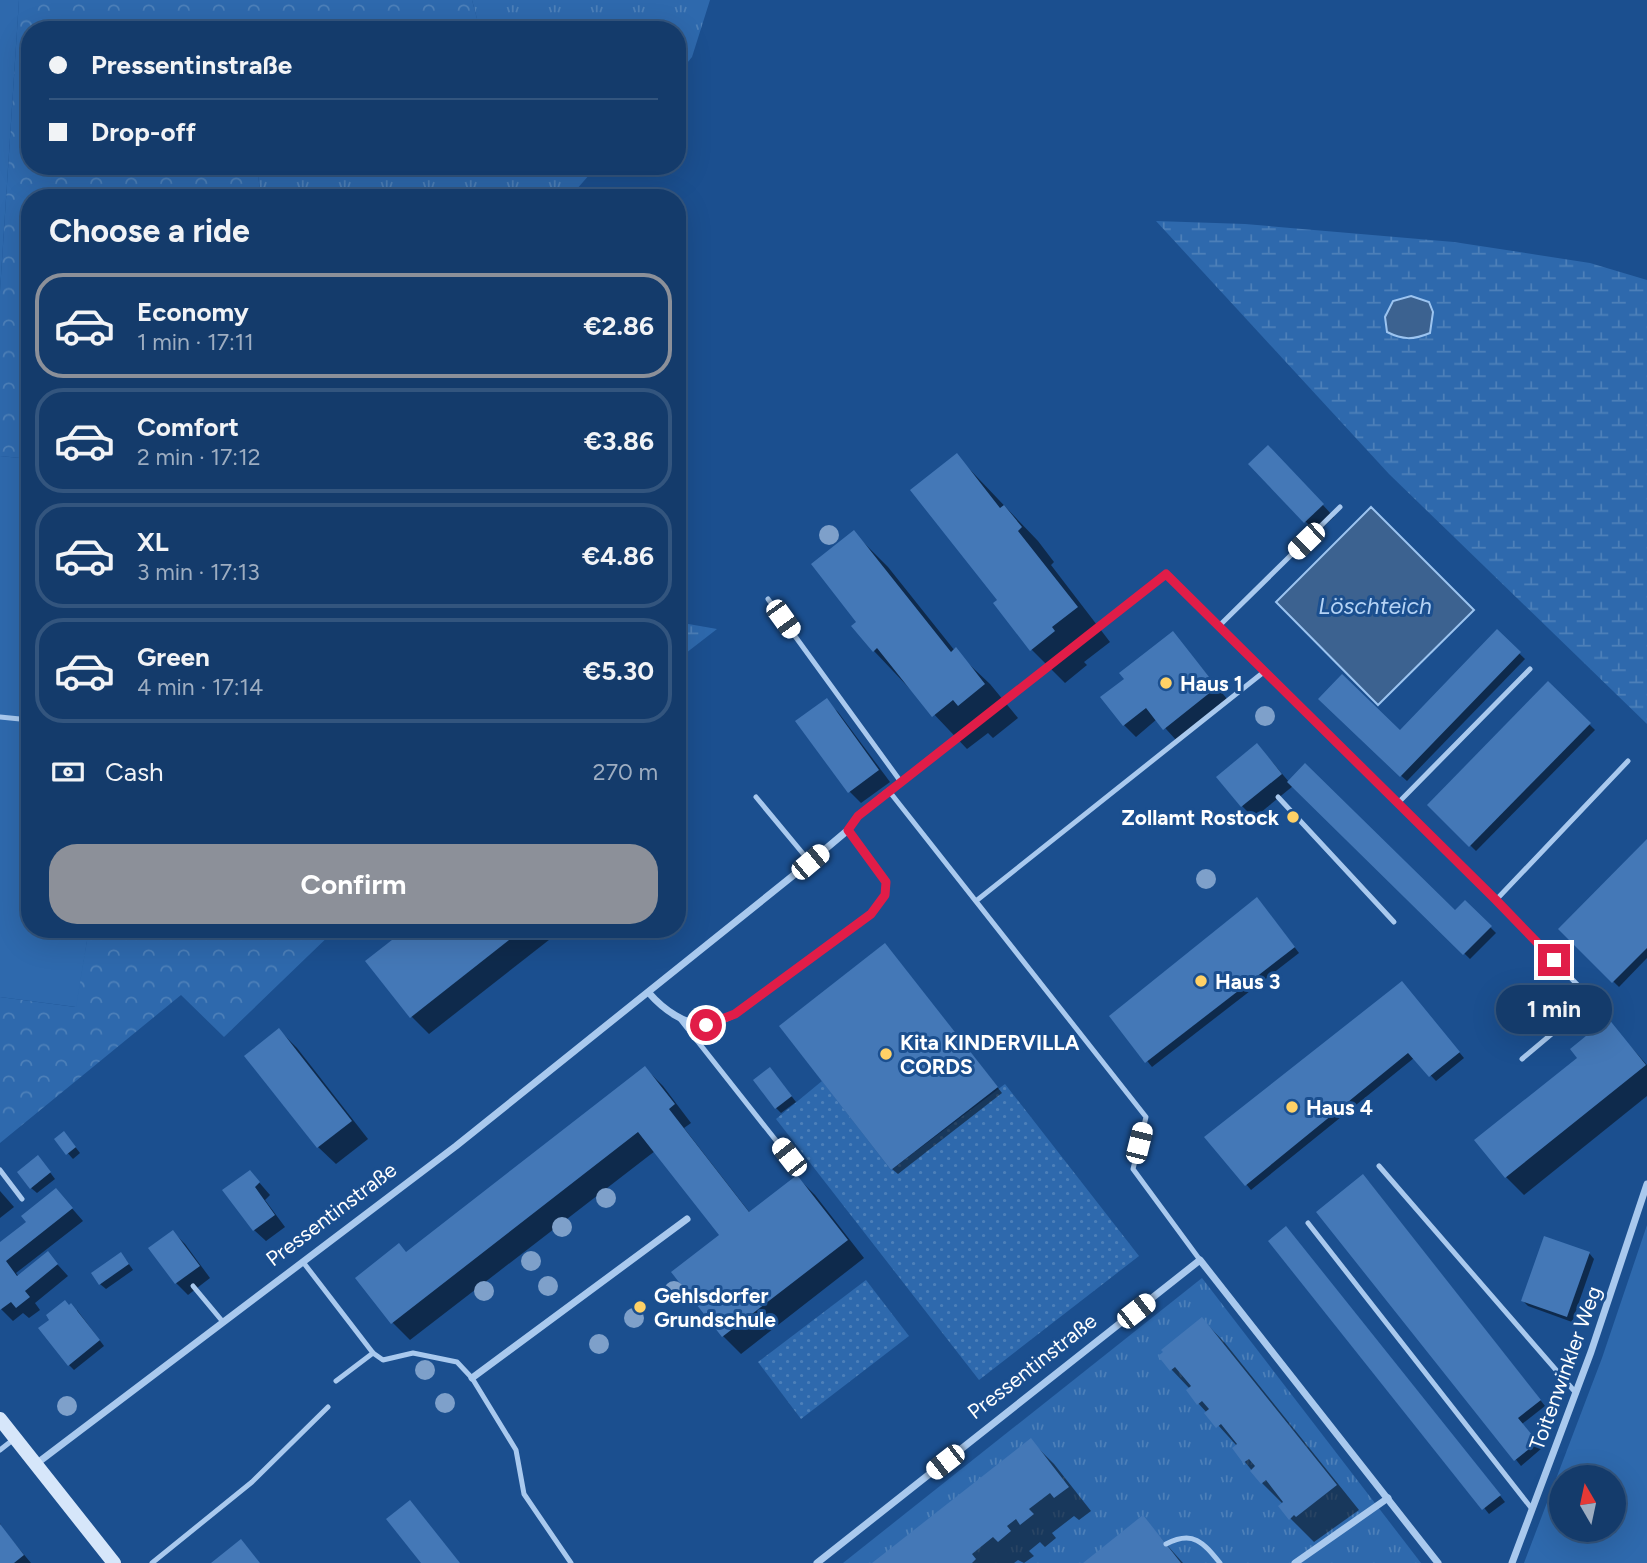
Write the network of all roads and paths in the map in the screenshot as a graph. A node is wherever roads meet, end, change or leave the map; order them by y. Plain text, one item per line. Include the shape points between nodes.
1 (1340, 507) dead end
2 (768, 599) dead end
3 (1219, 626) junction
4 (1530, 669) dead end
5 (1265, 671) junction
6 (0, 717) edge
7 (21, 719) edge
8 (1628, 761) dead end
9 (901, 782) junction
10 (889, 791) junction
11 (756, 797) dead end
12 (1278, 797) dead end
13 (1398, 803) junction
14 (848, 830) junction
15 (810, 862) junction
16 (1496, 900) junction
17 (976, 901) junction
18 (1394, 922) dead end
19 (649, 993) junction
20 (680, 1018) junction
21 (1522, 1059) dead end
22 (789, 1157) dead end
23 (1379, 1166) dead end
24 (0, 1170) edge
25 (1647, 1184) edge
26 (22, 1199) dead end
27 (687, 1219) dead end
28 (1308, 1223) dead end
29 (1200, 1260) junction
30 (303, 1262) junction
31 (193, 1286) dead end
32 (223, 1322) junction
33 (373, 1353) junction
34 (472, 1378) junction
35 (336, 1381) dead end
36 (1576, 1392) junction
37 (328, 1408) dead end
38 (0, 1419) edge
39 (15, 1438) junction
40 (0, 1450) edge
41 (35, 1465) junction
42 (1388, 1498) junction
43 (1532, 1509) junction
44 (1166, 1544) dead end
45 (114, 1563) edge
46 (152, 1563) edge
47 (571, 1563) edge
48 (817, 1563) edge
49 (1220, 1563) edge
50 (1295, 1563) edge
51 (1438, 1563) edge
52 (1511, 1563) edge

1 - 3 lane
2 - 9 lane
3 - 5 lane
3 - 9 lane via 1166,574
4 - 13 lane
5 - 13 lane
5 - 17 lane
6 - 7 lane
8 - 16 lane
9 - 10 lane
10 - 14 street, Pressentinstraße
10 - 17 lane
11 - 15 lane
12 - 18 lane
13 - 16 lane
14 - 15 street, Pressentinstraße
14 - 20 street via 886,882 885,895 871,914 735,1014 706,1025
15 - 19 street, Pressentinstraße
16 - 21 lane via 1592,1000
17 - 29 lane via 1146,1117 1133,1169
19 - 20 street
19 - 30 street, Pressentinstraße
20 - 22 lane
23 - 36 lane
24 - 26 lane
25 - 36 street, Toitenwinkler Weg
27 - 34 street
28 - 43 lane
29 - 42 street
29 - 48 street, Pressentinstraße
30 - 32 street, Pressentinstraße
30 - 33 lane
31 - 32 lane
32 - 41 street, Pressentinstraße
33 - 34 lane via 383,1360 413,1353 457,1362
33 - 35 lane
34 - 47 lane via 516,1450 524,1494
36 - 43 street, Toitenwinkler Weg
37 - 46 lane via 253,1482
38 - 39 street
39 - 40 lane
39 - 41 street
41 - 45 street
42 - 50 street
42 - 51 street
43 - 52 street, Toitenwinkler Weg
44 - 49 lane via 1192,1537 1206,1545

